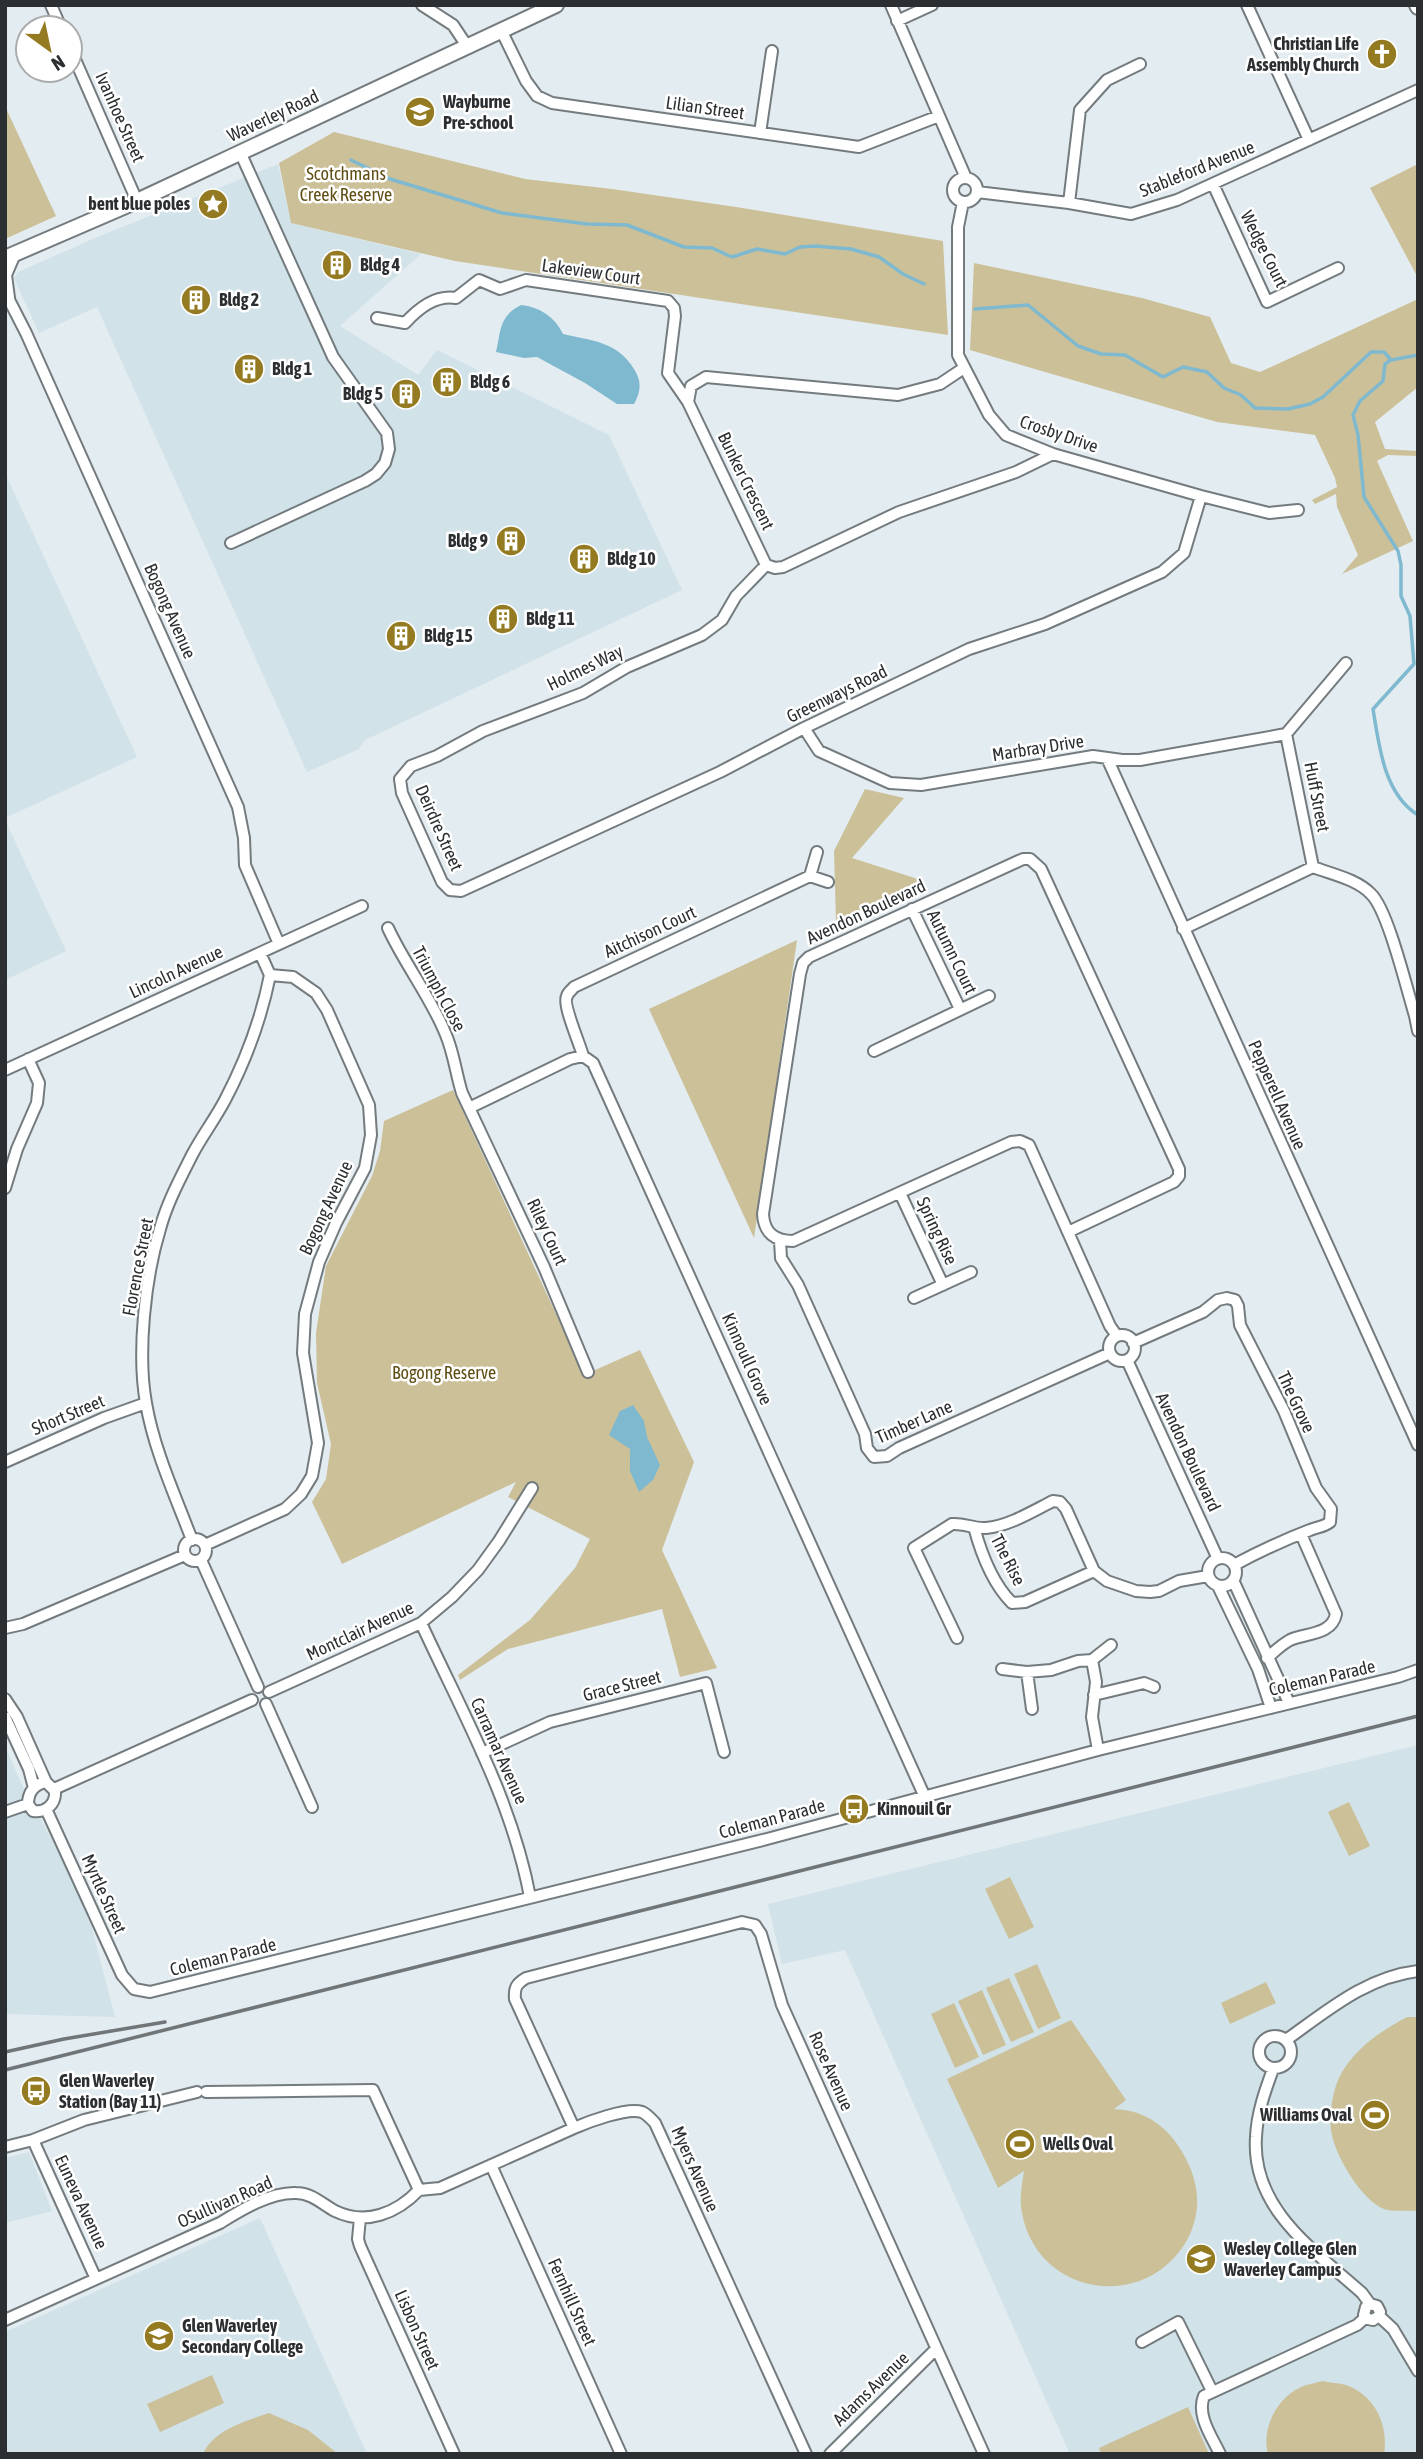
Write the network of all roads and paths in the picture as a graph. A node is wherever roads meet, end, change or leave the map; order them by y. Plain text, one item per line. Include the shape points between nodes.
1 (422, 5) edge
2 (556, 5) edge
3 (891, 5) edge
4 (932, 5) edge
5 (1247, 5) edge
6 (897, 21) junction
7 (501, 30) junction
8 (467, 46) junction
9 (772, 51) dead end
10 (1140, 64) dead end
11 (84, 80) edge
12 (1418, 90) edge
13 (939, 116) junction
14 (760, 133) junction
15 (1309, 140) junction
16 (240, 152) junction
17 (966, 178) junction
18 (1213, 184) junction
19 (977, 192) junction
20 (137, 201) junction
21 (963, 202) junction
22 (1069, 203) junction
23 (10, 256) edge
24 (1338, 268) dead end
25 (7, 295) edge
26 (377, 318) dead end
27 (964, 368) junction
28 (688, 402) junction
29 (1053, 454) junction
30 (1201, 496) junction
31 (1298, 510) dead end
32 (231, 542) dead end
33 (766, 565) junction
34 (1346, 663) dead end
35 (804, 728) junction
36 (1286, 734) junction
37 (1107, 758) junction
38 (400, 779) joint
39 (817, 852) dead end
40 (1312, 867) junction
41 (810, 876) junction
42 (828, 882) dead end
43 (450, 890) joint
44 (362, 906) dead end
45 (912, 909) junction
46 (388, 928) dead end
47 (1183, 929) junction
48 (279, 944) junction
49 (261, 953) junction
50 (271, 975) junction
51 (989, 996) dead end
52 (960, 1009) junction
53 (1418, 1031) edge
54 (874, 1051) dead end
55 (583, 1056) junction
56 (28, 1059) junction
57 (5, 1070) edge
58 (469, 1108) junction
59 (5, 1188) edge
60 (900, 1193) junction
61 (1068, 1232) junction
62 (780, 1241) junction
63 (971, 1272) dead end
64 (943, 1285) junction
65 (914, 1298) dead end
66 (1117, 1336) junction
67 (1133, 1343) junction
68 (1110, 1353) junction
69 (1127, 1360) junction
70 (588, 1372) dead end
71 (146, 1403) junction
72 (1418, 1445) edge
73 (5, 1462) edge
74 (532, 1488) dead end
75 (974, 1527) junction
76 (1301, 1534) junction
77 (192, 1539) junction
78 (205, 1545) junction
79 (185, 1555) junction
80 (1217, 1559) junction
81 (201, 1560) junction
82 (1234, 1565) junction
83 (1094, 1571) junction
84 (1208, 1576) junction
85 (1233, 1580) junction
86 (1218, 1586) junction
87 (421, 1623) junction
88 (23, 1624) junction
89 (5, 1628) edge
90 (5, 1635) edge
91 (957, 1638) dead end
92 (1111, 1646) dead end
93 (1268, 1658) junction
94 (1093, 1660) junction
95 (1002, 1669) dead end
96 (1418, 1670) edge
97 (1027, 1672) junction
98 (1154, 1687) dead end
99 (263, 1690) junction
100 (1094, 1695) junction
101 (5, 1699) edge
102 (252, 1700) junction
103 (1289, 1703) junction
104 (265, 1704) junction
105 (1271, 1708) junction
106 (1032, 1709) dead end
107 (5, 1717) edge
108 (1098, 1750) junction
109 (724, 1752) dead end
110 (482, 1753) junction
111 (50, 1786) junction
112 (34, 1788) junction
113 (924, 1795) junction
114 (28, 1804) junction
115 (312, 1807) dead end
116 (46, 1809) junction
117 (5, 1812) edge
118 (530, 1897) junction
119 (1418, 1971) edge
120 (134, 1989) joint
121 (1286, 2040) junction
122 (1273, 2069) junction
123 (573, 2128) junction
124 (33, 2140) junction
125 (5, 2147) edge
126 (491, 2165) junction
127 (419, 2190) junction
128 (360, 2218) junction
129 (96, 2279) junction
130 (1370, 2304) junction
131 (1379, 2316) junction
132 (1366, 2317) junction
133 (5, 2320) edge
134 (1142, 2342) dead end
135 (936, 2349) junction
136 (1418, 2371) edge
137 (1212, 2391) junction
138 (454, 2454) edge
139 (621, 2454) edge
140 (806, 2454) edge
141 (830, 2454) edge
142 (984, 2454) edge
143 (1220, 2454) edge

1 - 8 street via 453,25
2 - 7 main road, Waverley Road
3 - 6 street
4 - 6 street
5 - 15 street
6 - 13 street
7 - 8 main road, Waverley Road
7 - 14 street, Lilian Street via 526,81 537,96 552,103
8 - 16 main road, Waverley Road
9 - 14 street
10 - 22 street via 1107,80 1080,110
11 - 20 street, Ivanhoe Street
12 - 15 street, Stableford Avenue
13 - 14 street, Lilian Street via 859,147
13 - 17 street
15 - 18 street, Stableford Avenue
16 - 20 main road, Waverley Road
16 - 32 street via 333,357 387,433 389,449 386,463 365,481
17 - 19 street via 973,181
17 - 21 street via 953,188 956,199
18 - 22 street, Stableford Avenue via 1131,214
18 - 24 street, Wedge Court via 1267,302
19 - 21 street
19 - 22 street, Stableford Avenue
20 - 23 main road, Waverley Road
21 - 27 street, Crosby Drive via 958,227 957,328 958,355
23 - 25 street, Bogong Avenue
25 - 48 street, Bogong Avenue via 238,807 245,865
26 - 28 street, Lakeview Court via 405,323 418,309 444,296 456,298 479,279 500,289 526,280 668,301 675,316 668,373
27 - 28 street via 940,384 898,395 706,377 691,386
27 - 29 street, Crosby Drive via 989,415 1006,435
28 - 33 street, Bunker Crescent
29 - 30 street, Crosby Drive
29 - 33 street via 1016,472 898,512 783,567
30 - 31 street, Crosby Drive via 1269,513
30 - 35 street, Greenways Road via 1184,553 1162,572 1045,624 970,649
33 - 38 street, Holmes Way via 736,596 722,620 702,635 627,667 583,693 483,731 411,766
34 - 36 street
35 - 37 street, Marbray Drive via 818,751 898,784 921,785 1093,756
35 - 43 street, Greenways Road via 720,772 461,891
36 - 37 street, Marbray Drive via 1140,760
36 - 40 street, Huff Street
37 - 47 street, Pepperell Avenue
38 - 43 street, Deirdre Street via 432,860
39 - 41 street
40 - 47 street
40 - 53 street via 1372,894 1382,911
41 - 42 street
41 - 55 street, Aitchison Court via 574,987 565,1008
44 - 48 street, Lincoln Avenue
45 - 52 street, Autumn Court
45 - 61 street, Avendon Boulevard via 1023,859 1041,869 1179,1169 1174,1182
45 - 62 street, Avendon Boulevard via 803,963 764,1214 768,1230
46 - 58 street, Triumph Close via 446,1034
47 - 72 street, Pepperell Avenue
48 - 49 street, Lincoln Avenue
49 - 50 street
49 - 56 street, Lincoln Avenue
50 - 71 street, Florence Street via 249,1051 160,1228 146,1298
50 - 78 street, Bogong Avenue via 293,977 316,993 327,1010 369,1105 371,1135 365,1168 319,1262 305,1314 303,1353 318,1443 312,1476 285,1509
51 - 52 street, Autumn Court
52 - 54 street, Autumn Court
55 - 58 street
55 - 113 street, Kinnoull Grove via 593,1063
56 - 57 street, Lincoln Avenue
56 - 59 street via 39,1083 37,1103
58 - 70 street, Riley Court
60 - 61 street via 1020,1141 1029,1145
60 - 62 street via 793,1241
60 - 64 street, Spring Rise
61 - 66 street
62 - 68 street, Timber Lane via 781,1258 798,1284 874,1457 887,1456
63 - 64 street, Spring Rise
64 - 65 street, Spring Rise
66 - 67 street via 1126,1336
66 - 68 street
67 - 69 street via 1134,1352
67 - 76 street, The Grove via 1218,1300 1235,1300 1240,1325 1284,1411 1315,1488 1331,1509 1330,1522
68 - 69 street via 1118,1361
69 - 80 street, Avendon Boulevard
71 - 73 street, Short Street
71 - 77 street, Florence Street via 164,1469
74 - 87 street, Montclair Avenue via 478,1570
75 - 83 street, The Rise via 1000,1525 1060,1502
75 - 83 street, The Rise via 1002,1593 1012,1603 1026,1602
75 - 91 street, The Rise via 952,1524 914,1548
76 - 82 street, The Grove
76 - 93 street via 1336,1614 1329,1627 1293,1639
77 - 78 street
77 - 79 street
78 - 81 street
79 - 81 street
79 - 88 street
80 - 82 street
80 - 84 street
81 - 99 street
82 - 85 street
83 - 84 street via 1107,1581 1150,1592
84 - 86 street
85 - 86 street
85 - 93 street
86 - 105 street via 1258,1669
87 - 99 street, Montclair Avenue
87 - 110 street, Carramar Avenue
88 - 89 street
88 - 90 street
92 - 94 street
93 - 103 street
94 - 97 street
94 - 100 street
95 - 97 street
96 - 103 street, Coleman Parade
97 - 106 street
98 - 100 street via 1143,1683
99 - 102 street via 251,1693
99 - 104 street via 269,1698
100 - 108 street via 1092,1717
101 - 111 street
102 - 104 street
102 - 111 street
103 - 105 street, Coleman Parade
104 - 115 street
105 - 108 street, Coleman Parade
107 - 112 street
108 - 113 street, Coleman Parade
109 - 110 street, Grace Street via 706,1683 550,1722
110 - 118 street, Carramar Avenue via 509,1817
111 - 112 street
111 - 116 street via 54,1799
112 - 114 street
113 - 118 street, Coleman Parade
114 - 116 street via 33,1811
114 - 117 street
116 - 120 street, Myrtle Street via 122,1975
118 - 120 street, Coleman Parade via 162,1990
119 - 121 street via 1368,1985
121 - 122 street via 1291,2055
121 - 122 street via 1276,2035 1261,2043 1260,2058
122 - 130 street via 1255,2140 1265,2189 1296,2235
123 - 126 street
123 - 135 street, Rose Avenue via 515,1999 518,1983 742,1922 755,1925 782,2005
123 - 140 street, Myers Avenue via 638,2111 655,2123
124 - 125 street
124 - 127 street via 84,2120 201,2092 373,2090
124 - 129 street, Euneva Avenue
126 - 127 street via 440,2188
126 - 139 street, Fernhill Street
127 - 128 street via 405,2204 378,2217
128 - 129 street, OSullivan Road via 347,2216 316,2198 283,2194
128 - 138 street, Lisbon Street via 360,2246
129 - 133 street, OSullivan Road
130 - 131 street via 1379,2309
130 - 132 street via 1364,2309
131 - 132 street via 1373,2320
131 - 136 street via 1393,2329
132 - 137 street
134 - 137 street via 1178,2322
135 - 141 street, Adams Avenue
135 - 142 street, Rose Avenue
137 - 143 street via 1200,2406

